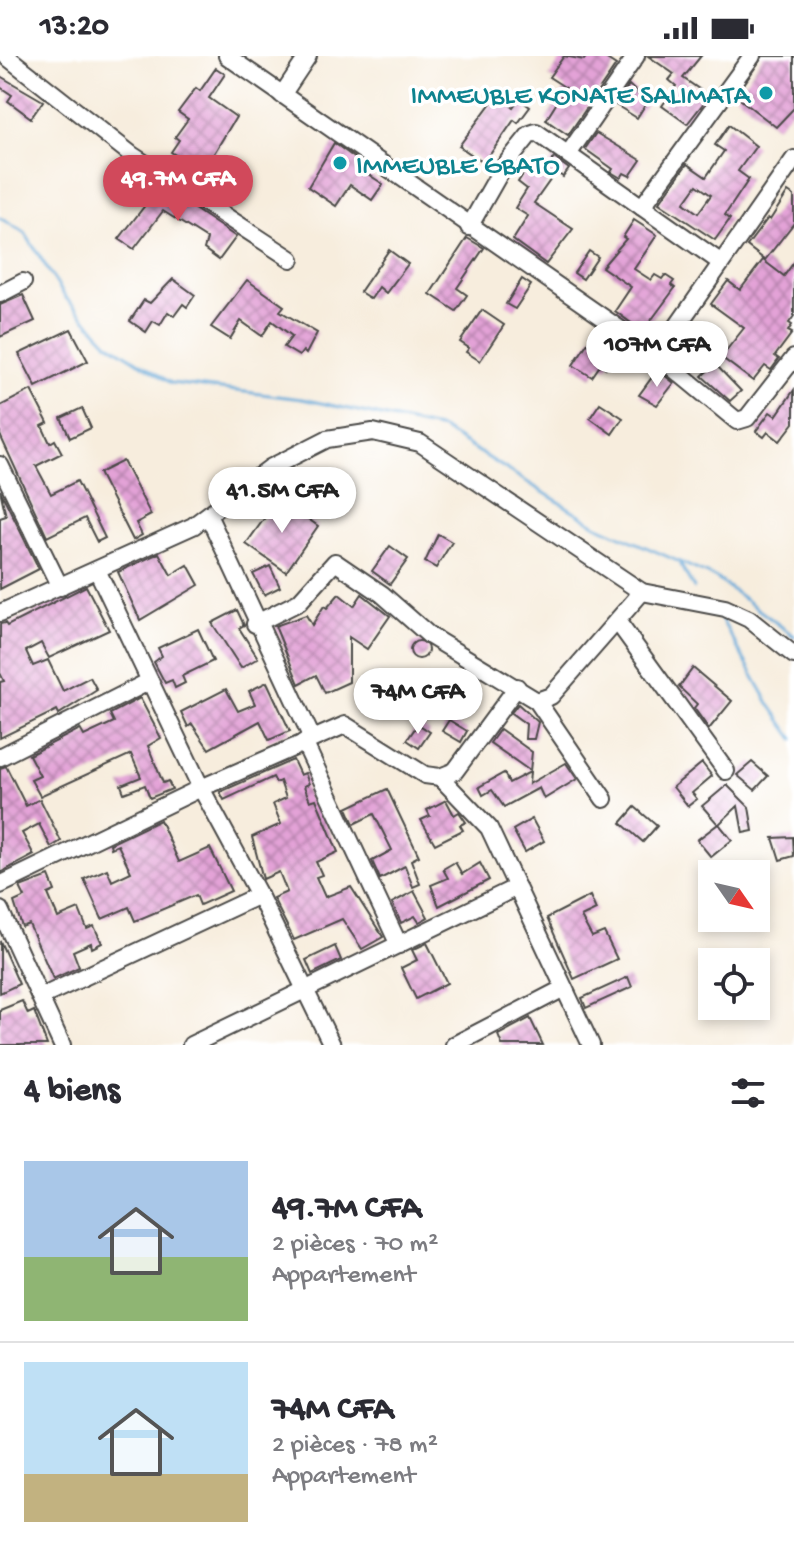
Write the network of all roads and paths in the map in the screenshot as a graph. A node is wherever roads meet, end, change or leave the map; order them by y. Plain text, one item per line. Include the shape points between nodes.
1 (227, 56) edge
2 (308, 56) edge
3 (636, 56) edge
4 (752, 56) edge
5 (8, 57) edge
6 (282, 95) junction
7 (569, 153) junction
8 (794, 159) edge
9 (642, 207) junction
10 (469, 227) junction
11 (291, 259) dead end
12 (720, 262) junction
13 (23, 282) dead end
14 (0, 294) edge
15 (657, 355) junction
16 (794, 358) edge
17 (1, 472) edge
18 (209, 517) junction
19 (97, 570) junction
20 (60, 587) junction
21 (642, 592) junction
22 (0, 613) edge
23 (617, 621) junction
24 (255, 624) junction
25 (794, 655) edge
26 (150, 681) junction
27 (517, 687) junction
28 (537, 701) junction
29 (308, 740) junction
30 (0, 757) edge
31 (726, 771) dead end
32 (440, 777) junction
33 (201, 788) junction
34 (604, 799) dead end
35 (0, 885) edge
36 (517, 887) junction
37 (259, 895) junction
38 (0, 910) edge
39 (399, 945) junction
40 (564, 988) junction
41 (306, 990) junction
42 (41, 997) junction
43 (62, 1045) edge
44 (191, 1045) edge
45 (332, 1045) edge
46 (454, 1045) edge
47 (591, 1045) edge

1 - 6 street
2 - 6 street
3 - 7 street
4 - 9 street
5 - 11 street via 132,155
6 - 10 street
7 - 9 street
7 - 10 street via 541,132 530,134 502,169
8 - 12 street
9 - 12 street
10 - 15 street
12 - 15 street
13 - 14 street
15 - 16 street via 741,422
17 - 20 street
18 - 19 street
18 - 21 street via 270,468 327,439 373,432 420,443
18 - 24 street
19 - 20 street
19 - 26 street
20 - 22 street
21 - 23 street
21 - 25 street via 725,608 749,619
23 - 28 street via 551,696
23 - 31 street
24 - 27 street via 299,602 335,562 430,636
24 - 29 street
26 - 30 street
26 - 33 street
27 - 28 street
27 - 32 street via 465,761
28 - 34 street
29 - 32 street via 345,725 425,775
29 - 33 street
29 - 39 street
32 - 36 street via 489,828
33 - 35 street
33 - 37 street
36 - 39 street
36 - 40 street
37 - 41 street
37 - 42 street
38 - 42 street
39 - 41 street
40 - 46 street
40 - 47 street
41 - 44 street
41 - 45 street
42 - 43 street

